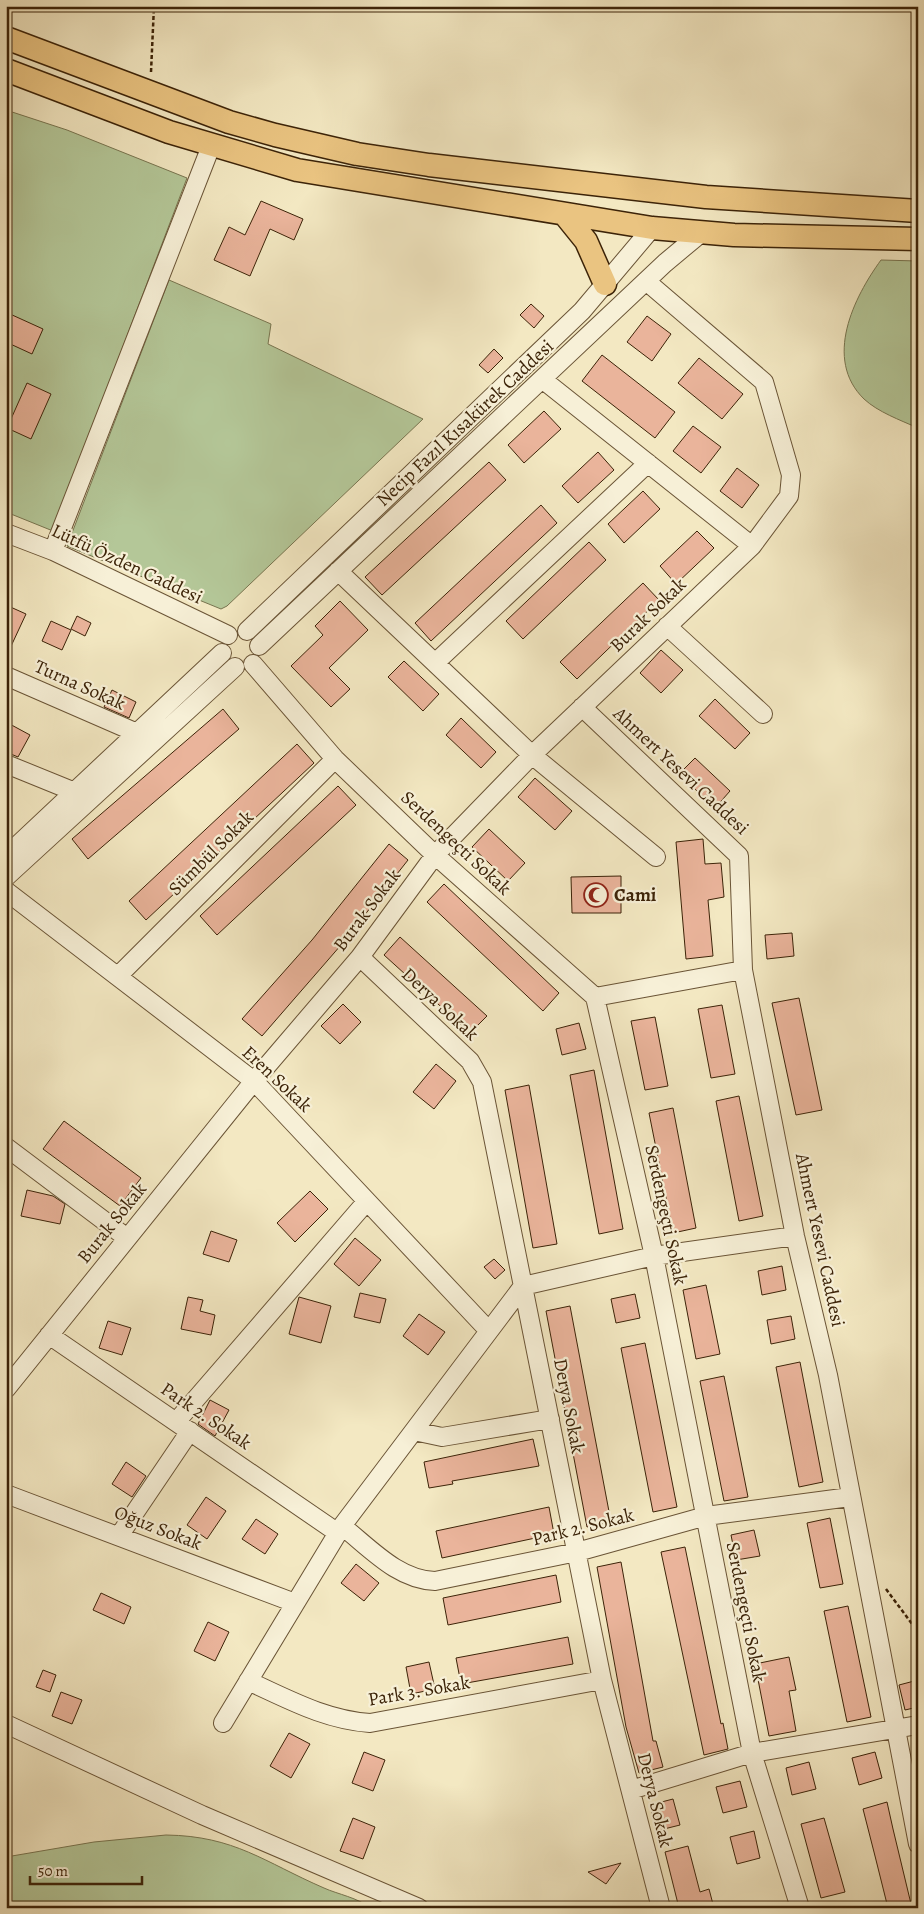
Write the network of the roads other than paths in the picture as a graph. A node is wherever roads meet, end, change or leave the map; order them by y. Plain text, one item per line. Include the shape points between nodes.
1 (6, 38) edge
2 (6, 70) edge
3 (211, 146) junction
4 (658, 191) junction
5 (706, 197) junction
6 (918, 211) edge
7 (565, 214) junction
8 (652, 228) junction
9 (701, 233) junction
10 (918, 239) edge
11 (646, 281) junction
12 (605, 284) junction
13 (542, 379) junction
14 (648, 463) junction
15 (6, 533) edge
16 (752, 546) junction
17 (53, 552) junction
18 (338, 571) junction
19 (667, 626) junction
20 (247, 631) junction
21 (228, 635) junction
22 (260, 646) junction
23 (222, 653) junction
24 (435, 663) junction
25 (253, 664) junction
26 (235, 668) junction
27 (6, 676) edge
28 (582, 707) junction
29 (763, 714) dead end
30 (137, 733) junction
31 (532, 755) junction
32 (335, 759) junction
33 (6, 764) edge
34 (75, 792) junction
35 (435, 855) junction
36 (6, 856) edge
37 (656, 858) dead end
38 (6, 876) edge
39 (6, 890) edge
40 (360, 957) junction
41 (743, 970) junction
42 (118, 976) junction
43 (595, 997) junction
44 (254, 1082) junction
45 (6, 1147) edge
46 (367, 1201) junction
47 (796, 1236) junction
48 (128, 1238) junction
49 (654, 1256) junction
50 (523, 1286) junction
51 (489, 1331) junction
52 (49, 1335) junction
53 (9, 1381) edge
54 (550, 1419) junction
55 (183, 1427) junction
56 (414, 1431) junction
57 (6, 1494) edge
58 (850, 1497) junction
59 (706, 1516) junction
60 (340, 1529) junction
61 (119, 1536) junction
62 (576, 1552) junction
63 (295, 1603) junction
64 (602, 1680) junction
65 (248, 1681) junction
66 (223, 1723) dead end
67 (6, 1724) edge
68 (918, 1725) edge
69 (895, 1730) junction
70 (752, 1753) junction
71 (631, 1790) junction
72 (918, 1844) edge
73 (419, 1908) edge
74 (661, 1908) edge
75 (800, 1908) edge

1 - 4 main road via 150,94 275,135 357,154 429,165
2 - 3 main road
3 - 7 main road via 297,170
3 - 17 street
4 - 5 main road
4 - 8 main road
5 - 6 main road
5 - 9 main road
7 - 8 main road
7 - 12 main road via 586,241
8 - 9 main road
8 - 12 street, Necip Fazıl Kısakürek Caddesi
9 - 10 main road
9 - 11 street, Necip Fazıl Kısakürek Caddesi
11 - 13 street, Necip Fazıl Kısakürek Caddesi
11 - 16 street, Burak Sokak via 764,382 792,486 789,496
12 - 20 street, Necip Fazıl Kısakürek Caddesi via 582,311
13 - 14 street
13 - 18 street, Necip Fazıl Kısakürek Caddesi
14 - 16 street
14 - 24 street
15 - 17 street, Lütfü Özden Caddesi
16 - 19 street, Burak Sokak
17 - 21 street, Lütfü Özden Caddesi
18 - 22 street, Necip Fazıl Kısakürek Caddesi
18 - 24 street
19 - 28 street, Burak Sokak
19 - 29 street
20 - 21 street
20 - 22 street via 253,634
21 - 23 street
22 - 25 street
23 - 26 street
23 - 30 street
24 - 31 street
25 - 26 street
25 - 32 street, Serdengeçti Sokak
26 - 38 street
27 - 30 street, Turna Sokak
28 - 31 street, Burak Sokak
28 - 41 street, Ahmert Yesevi Caddesi via 739,856
30 - 34 street
31 - 35 street, Burak Sokak
31 - 37 street
32 - 35 street, Serdengeçti Sokak
32 - 42 street, Sümbül Sokak
33 - 34 street
34 - 36 street
35 - 40 street, Burak Sokak
35 - 43 street, Serdengeçti Sokak
39 - 42 street, Eren Sokak
40 - 44 street, Burak Sokak
40 - 50 street, Derya Sokak via 470,1060 479,1074
41 - 43 street
41 - 47 street, Ahmert Yesevi Caddesi
42 - 44 street, Eren Sokak
43 - 49 street, Serdengeçti Sokak
44 - 46 street, Eren Sokak
44 - 48 street, Burak Sokak
45 - 48 street
46 - 51 street, Eren Sokak
46 - 55 street
47 - 49 street
47 - 58 street, Ahmert Yesevi Caddesi via 828,1375
48 - 52 street, Burak Sokak
49 - 50 street
49 - 59 street, Serdengeçti Sokak
50 - 51 street
50 - 54 street, Derya Sokak
51 - 56 street
52 - 53 street, Burak Sokak
52 - 55 street, Park 2. Sokak
54 - 56 street via 442,1437
54 - 62 street, Derya Sokak
55 - 60 street, Park 2. Sokak
55 - 61 street
56 - 60 street
57 - 61 street, Oğuz Sokak
58 - 59 street, Park 2. Sokak
58 - 69 street, Ahmert Yesevi Caddesi
59 - 62 street, Park 2. Sokak
59 - 70 street, Serdengeçti Sokak
60 - 62 street, Park 2. Sokak via 400,1572 426,1581
60 - 63 street
61 - 63 street, Oğuz Sokak
62 - 64 street, Derya Sokak
63 - 65 street
64 - 65 street, Park 3. Sokak via 370,1722 322,1714
64 - 71 street, Derya Sokak
65 - 66 street
67 - 73 street via 202,1815
68 - 69 street
69 - 70 street
69 - 72 street, Ahmert Yesevi Caddesi
70 - 71 street
70 - 75 street, Serdengeçti Sokak
71 - 74 street, Derya Sokak

